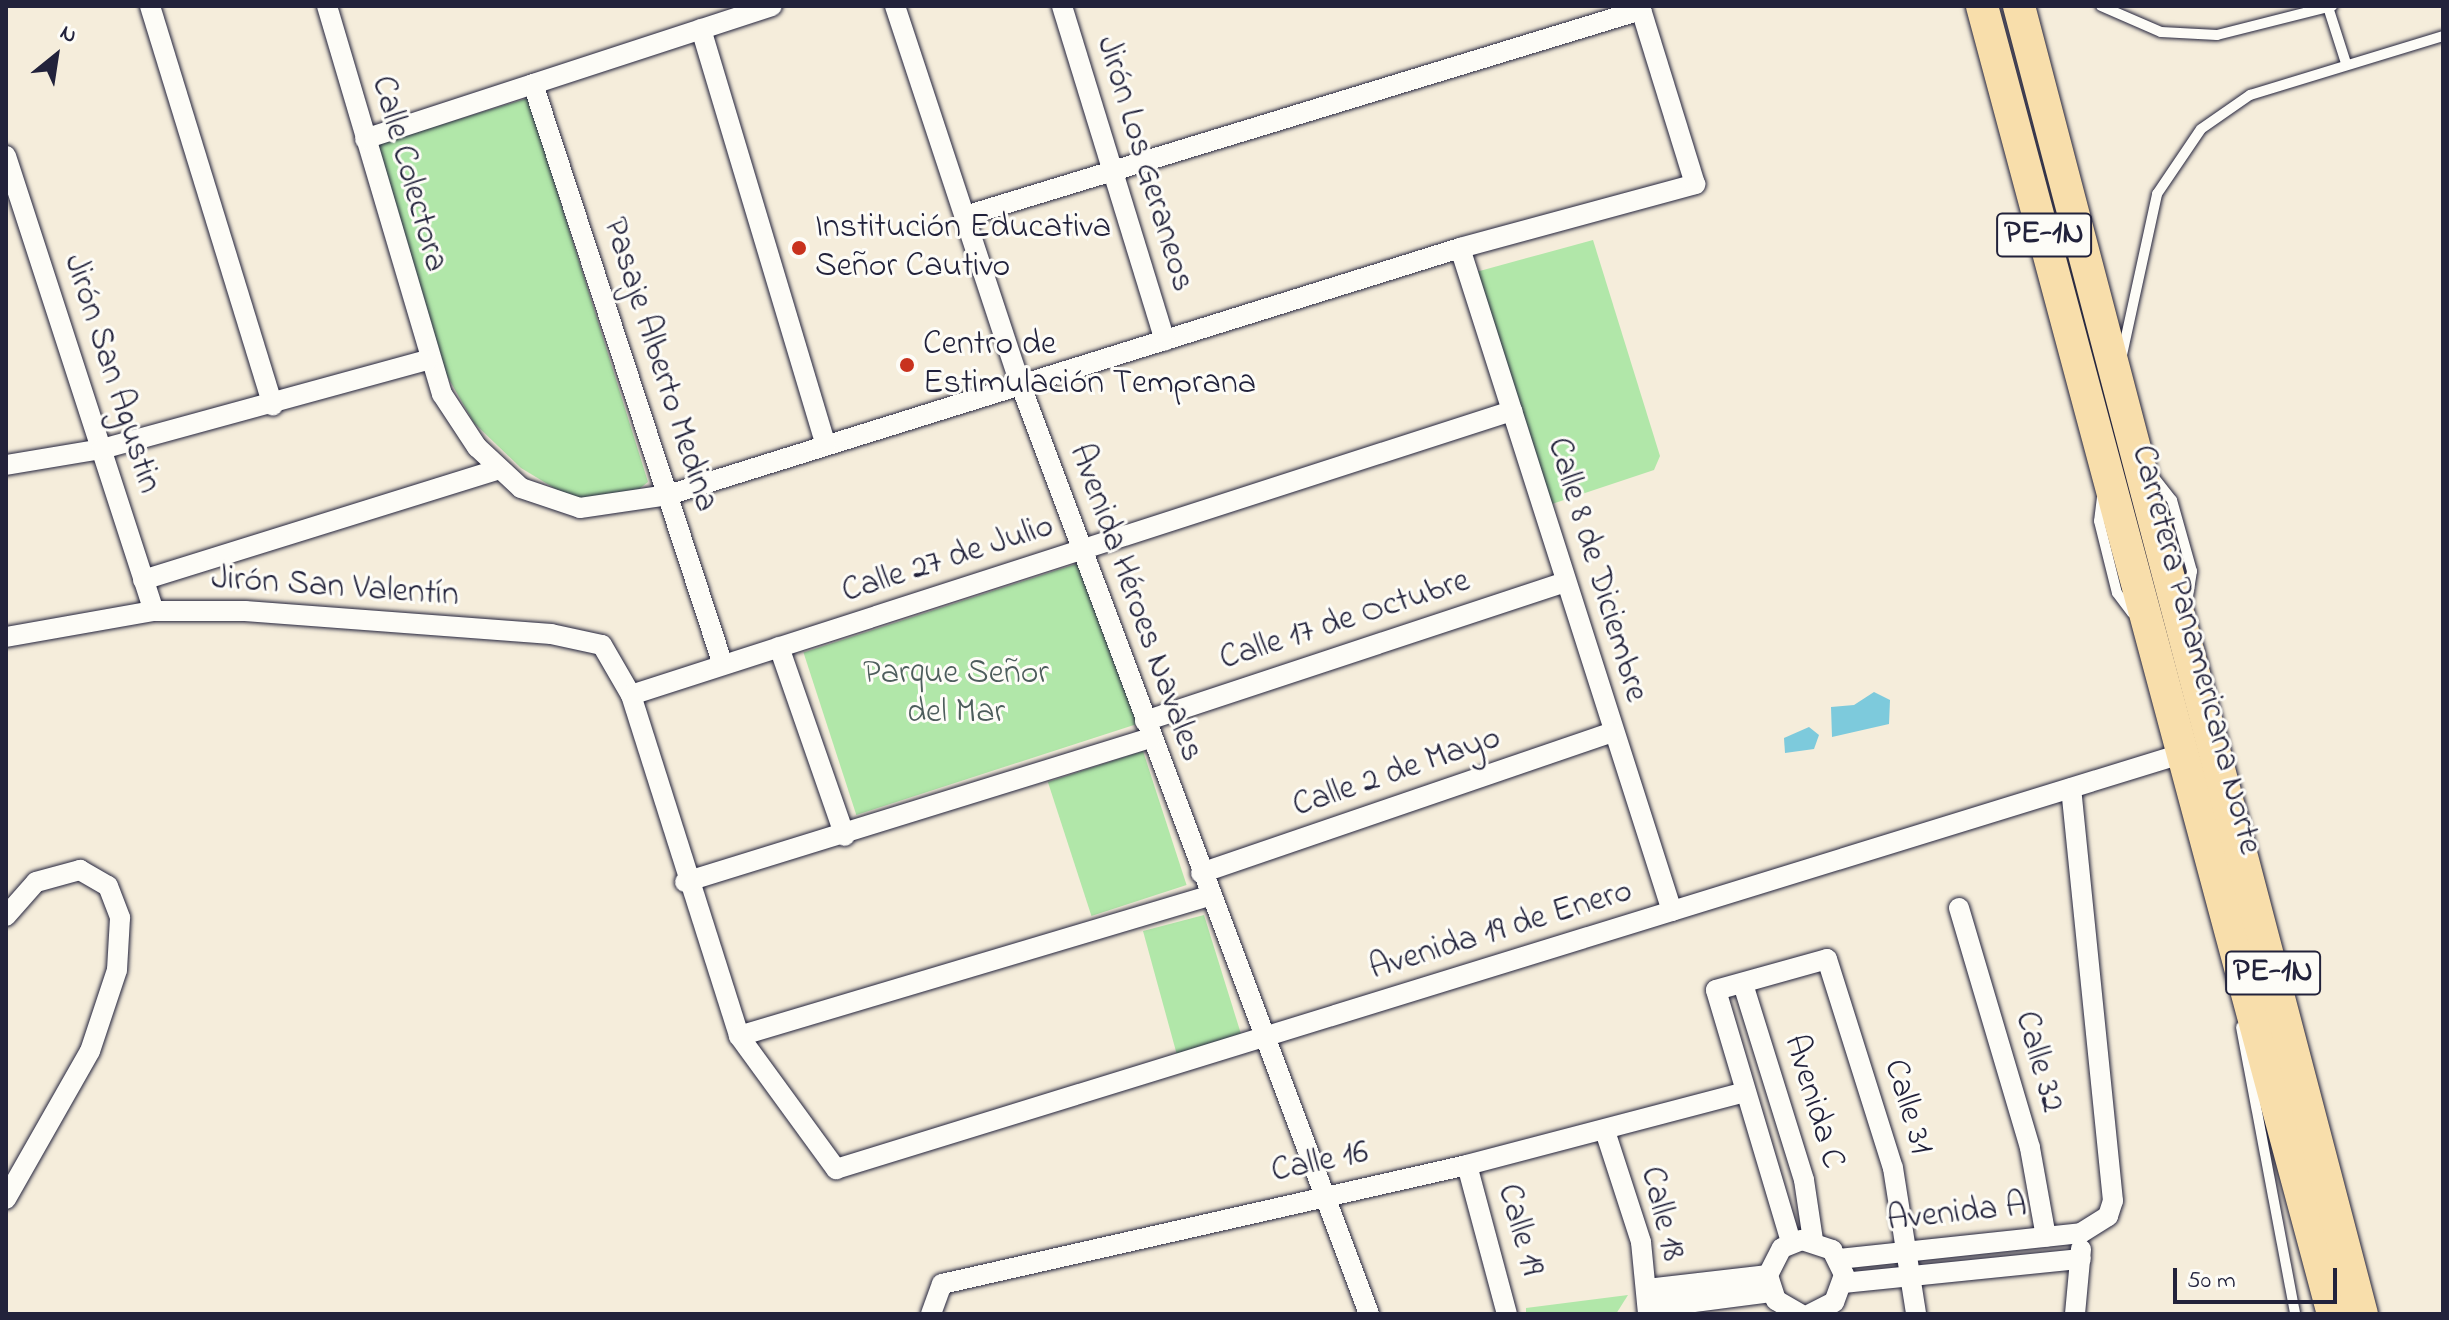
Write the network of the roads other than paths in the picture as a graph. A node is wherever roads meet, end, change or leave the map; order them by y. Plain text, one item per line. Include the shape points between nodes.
1 (150, 6) edge
2 (327, 6) edge
3 (772, 6) edge
4 (895, 6) edge
5 (1062, 6) edge
6 (1982, 6) edge
7 (2019, 6) edge
8 (2101, 6) edge
9 (2330, 6) edge
10 (1641, 8) edge
11 (701, 29) junction
12 (2443, 36) edge
13 (2346, 63) junction
14 (533, 84) junction
15 (365, 139) junction
16 (6, 156) edge
17 (1113, 171) junction
18 (965, 216) junction
19 (1460, 248) junction
20 (1165, 341) junction
21 (427, 360) junction
22 (2117, 384) junction
23 (1021, 386) junction
24 (273, 405) junction
25 (1512, 411) junction
26 (826, 445) junction
27 (102, 449) junction
28 (2121, 459) junction
29 (6, 465) edge
30 (499, 469) junction
31 (668, 495) junction
32 (1082, 550) junction
33 (143, 580) junction
34 (1565, 582) junction
35 (154, 611) junction
36 (6, 637) edge
37 (2168, 637) junction
38 (779, 647) junction
39 (723, 665) junction
40 (631, 695) junction
41 (1148, 729) junction
42 (1613, 732) junction
43 (2184, 753) junction
44 (2071, 788) junction
45 (845, 836) junction
46 (1201, 873) junction
47 (685, 882) junction
48 (1210, 896) junction
49 (1959, 908) dead end
50 (1672, 911) junction
51 (2227, 914) junction
52 (6, 916) edge
53 (1743, 984) junction
54 (739, 1036) junction
55 (1263, 1038) junction
56 (1746, 1092) junction
57 (1605, 1131) junction
58 (1467, 1165) junction
59 (836, 1169) joint
60 (1323, 1194) junction
61 (6, 1199) edge
62 (2081, 1233) junction
63 (2046, 1237) junction
64 (1813, 1240) junction
65 (1791, 1242) junction
66 (1907, 1250) junction
67 (1839, 1259) junction
68 (2081, 1259) junction
69 (1911, 1277) junction
70 (1770, 1283) junction
71 (1843, 1283) junction
72 (1648, 1303) edge
73 (1821, 1312) edge
74 (931, 1314) edge
75 (1369, 1314) edge
76 (1507, 1314) edge
77 (1800, 1314) edge
78 (1916, 1314) edge
79 (2075, 1314) edge
80 (2295, 1314) edge
81 (2333, 1314) edge
82 (2362, 1314) edge

1 - 24 street
2 - 15 street, Calle Colectora
3 - 11 street
4 - 18 street, Avenida Héroes Navales
5 - 17 street, Jirón Los Geraneos
6 - 28 highway, Carretera Panamericana Norte / PE-1N
7 - 22 highway, Carretera Panamericana Norte / PE-1N
8 - 9 lane via 2161,32 2217,35
9 - 13 lane
10 - 17 street
10 - 19 street, Calle Colectora via 1695,184
11 - 14 street
11 - 26 street
12 - 13 lane
13 - 22 lane via 2221,110 2181,151 2157,194
14 - 15 street
14 - 31 street, Pasaje Alberto Medina
15 - 21 street, Calle Colectora
16 - 27 street, Jirón San Agustin
17 - 18 street
17 - 20 street, Jirón Los Geraneos
18 - 23 street, Avenida Héroes Navales
19 - 20 street, Calle Colectora
19 - 25 street, Calle 8 de Diciembre
20 - 23 street, Calle Colectora
21 - 24 street
21 - 30 street, Calle Colectora via 460,424
22 - 28 highway, Carretera Panamericana Norte / PE-1N
23 - 26 street, Calle Colectora
23 - 32 street, Avenida Héroes Navales
24 - 27 street
25 - 32 street, Calle 27 de Julio
25 - 34 street, Calle 8 de Diciembre
26 - 31 street, Calle Colectora
27 - 29 street
27 - 33 street, Jirón San Agustin
28 - 37 highway, Carretera Panamericana Norte / PE-1N
28 - 37 lane via 2172,500 2192,571
30 - 31 street, Calle Colectora via 562,507
30 - 33 street
31 - 39 street, Pasaje Alberto Medina
32 - 38 street, Calle 27 de Julio
32 - 41 street, Avenida Héroes Navales
33 - 35 street, Jirón San Agustin
34 - 41 street, Calle 17 de Octubre
34 - 42 street, Calle 8 de Diciembre
35 - 36 street, Jirón San Valentín
35 - 40 street, Jirón San Valentín via 245,611 582,638 612,655
37 - 43 highway, Carretera Panamericana Norte / PE-1N
37 - 82 highway, Carretera Panamericana Norte / PE-1N
38 - 39 street, Calle 27 de Julio
38 - 45 street
39 - 40 street, Calle 27 de Julio
40 - 47 street, Jirón San Valentín
41 - 45 street, Calle 17 de Octubre
41 - 46 street, Avenida Héroes Navales
42 - 46 street, Calle 2 de Mayo
42 - 50 street, Calle 8 de Diciembre
43 - 44 street, Avenida 19 de Enero
43 - 51 highway, Carretera Panamericana Norte / PE-1N
44 - 50 street, Avenida 19 de Enero
44 - 62 street via 2113,1201 2096,1229
45 - 47 street, Calle 17 de Octubre
46 - 48 street, Avenida Héroes Navales
47 - 54 street, Jirón San Valentín
48 - 54 street
48 - 55 street, Avenida Héroes Navales
49 - 63 street, Calle 32 via 2030,1148
50 - 55 street, Avenida 19 de Enero
51 - 80 lane via 2246,1061
51 - 81 highway, Carretera Panamericana Norte / PE-1N
52 - 61 street via 36,882 80,870 108,886 120,918 117,970 101,1024 42,1145
53 - 56 street, Avenida C via 1716,990
53 - 64 street, Avenida C via 1809,1201
53 - 66 street, Calle 31 via 1827,959 1893,1168
54 - 59 street, Jirón San Valentín
55 - 59 street, Avenida 19 de Enero
55 - 60 street, Avenida Héroes Navales
56 - 57 street, Calle 16
56 - 65 street, Avenida C via 1781,1190
57 - 58 street, Calle 16
57 - 72 street, Calle 18 via 1641,1242
58 - 60 street, Calle 16
58 - 76 street, Calle 19
60 - 74 street, Calle 16 via 942,1284
60 - 75 street, Avenida Héroes Navales
62 - 63 street, Avenida A
62 - 68 street
63 - 66 street, Avenida A
64 - 65 street
64 - 67 street
65 - 70 street via 1775,1255
66 - 67 street, Avenida A
66 - 69 street, Calle 31
67 - 71 street
68 - 69 street, Avenida A
68 - 79 street
69 - 71 street, Avenida A
69 - 78 street, Calle 31
70 - 72 street
70 - 77 street
71 - 73 street

